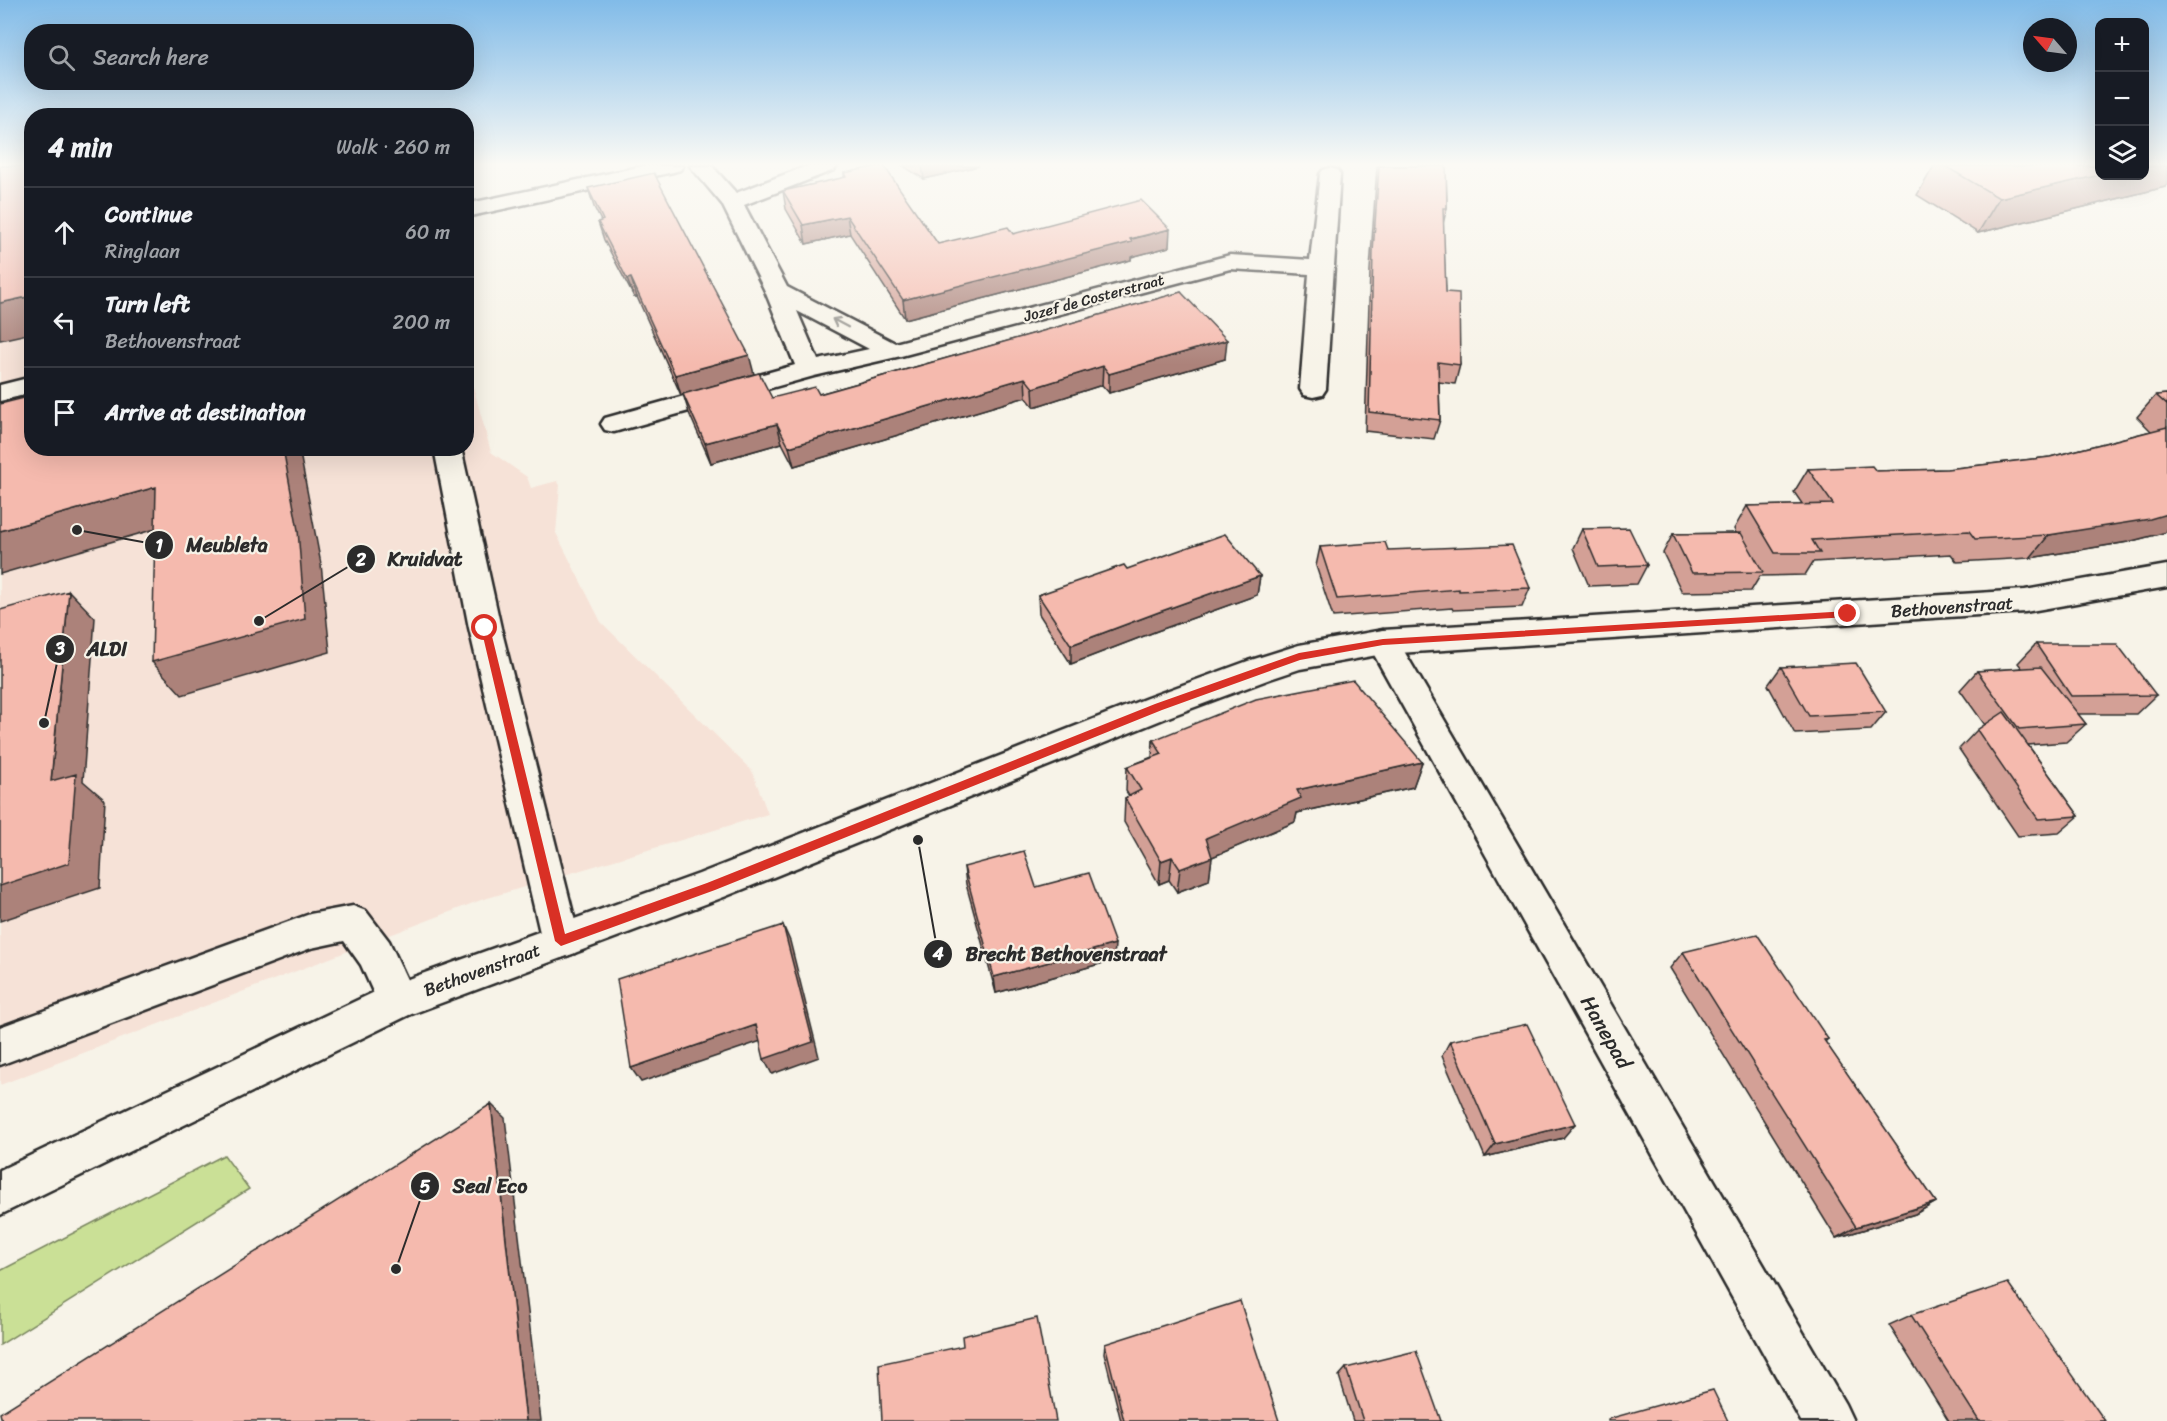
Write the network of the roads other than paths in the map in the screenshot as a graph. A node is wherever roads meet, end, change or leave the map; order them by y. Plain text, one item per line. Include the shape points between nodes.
1 (747, 232) edge
2 (1324, 232) edge
3 (1321, 268) junction
4 (777, 291) junction
5 (892, 351) junction
6 (809, 369) junction
7 (24, 387) edge
8 (1313, 389) dead end
9 (0, 393) edge
10 (614, 424) dead end
11 (449, 456) edge
12 (2167, 576) edge
13 (1383, 642) junction
14 (561, 941) junction
15 (397, 1001) junction
16 (0, 1046) edge
17 (0, 1192) edge
18 (1828, 1421) edge

1 - 4 street
2 - 3 street
3 - 5 street, Jozef de Costerstraat via 1230,262
3 - 8 street
5 -> 4 street
4 - 6 street
5 - 6 street, Jozef de Costerstraat
6 - 10 street, Jozef de Costerstraat
7 - 9 street
11 - 14 street via 485,628
12 - 13 street, Bethovenstraat via 2025,601
13 - 14 street, Bethovenstraat via 1299,657 1260,670
13 - 18 street, Hanepad
14 - 15 street, Bethovenstraat
15 - 16 street via 375,953 353,923 310,931
15 - 17 street, Bethovenstraat

